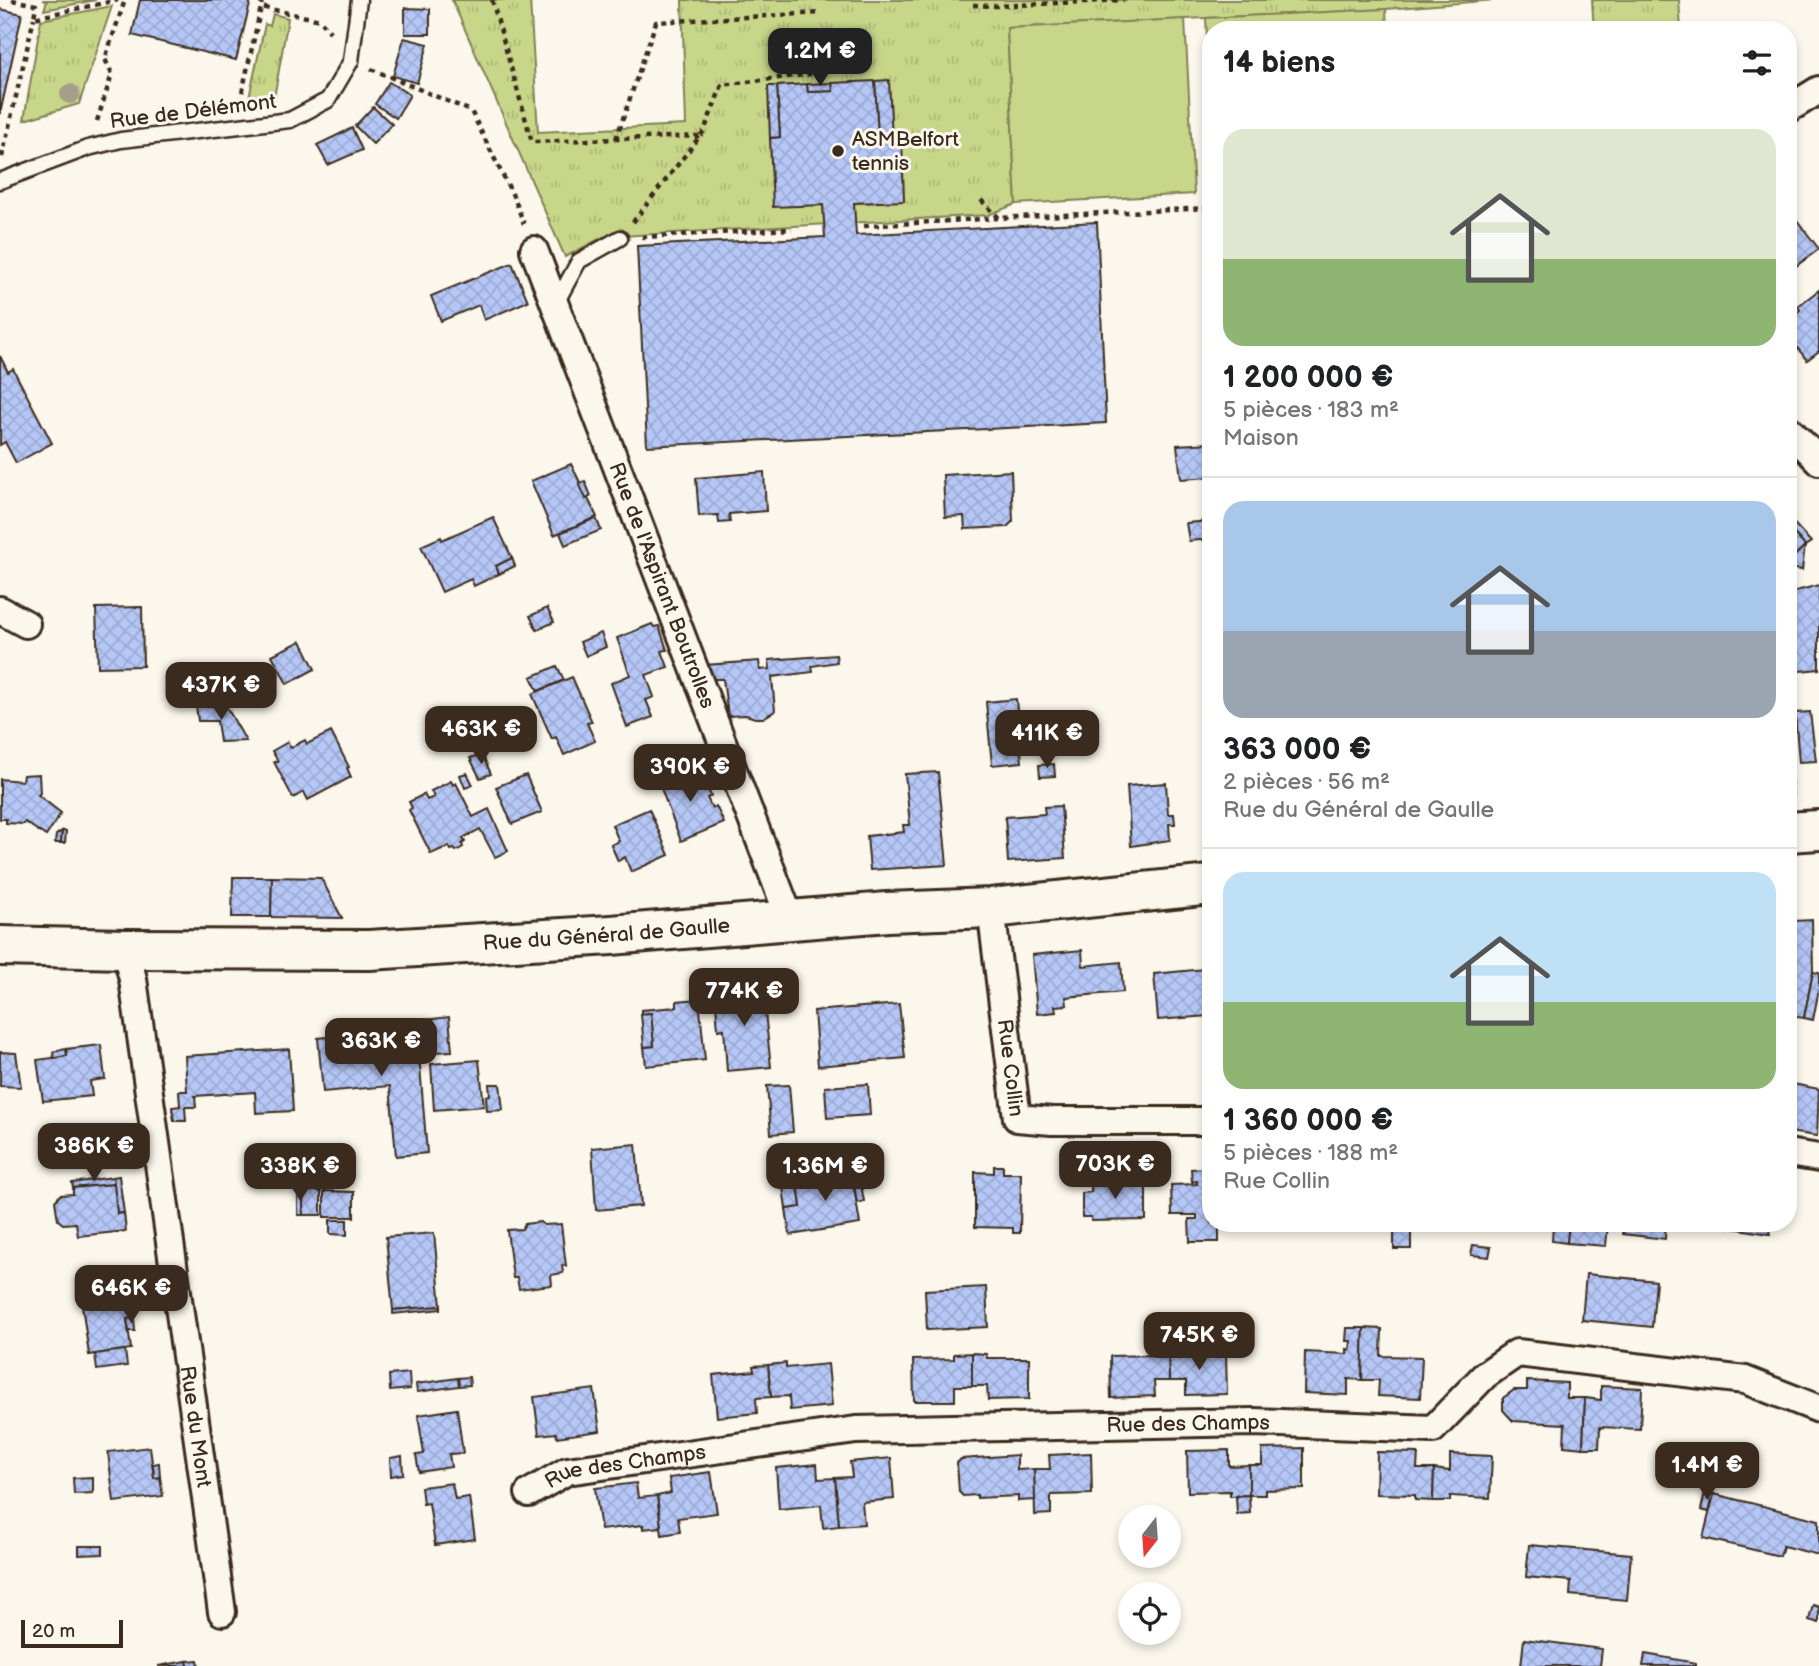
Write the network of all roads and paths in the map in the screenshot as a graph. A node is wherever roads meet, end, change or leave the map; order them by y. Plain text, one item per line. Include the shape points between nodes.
1 (12, 0) edge
2 (118, 0) edge
3 (125, 0) edge
4 (262, 0) edge
5 (359, 0) edge
6 (492, 0) edge
7 (1124, 0) edge
8 (974, 5) dead end
9 (261, 7) junction
10 (820, 13) dead end
11 (34, 18) junction
12 (351, 61) junction
13 (811, 74) dead end
14 (1819, 90) edge
15 (1797, 103) edge
16 (234, 125) junction
17 (700, 136) junction
18 (616, 139) junction
19 (88, 148) junction
20 (0, 166) edge
21 (0, 181) edge
22 (515, 200) dead end
23 (981, 200) dead end
24 (1202, 208) edge
25 (999, 218) junction
26 (864, 226) dead end
27 (792, 229) dead end
28 (620, 238) junction
29 (534, 250) dead end
30 (555, 305) junction
31 (1797, 438) edge
32 (1819, 461) edge
33 (0, 610) edge
34 (26, 624) dead end
35 (1819, 830) edge
36 (1797, 831) edge
37 (1202, 886) edge
38 (991, 908) junction
39 (790, 919) junction
40 (0, 946) edge
41 (125, 949) junction
42 (1202, 1121) edge
43 (1797, 1154) edge
44 (1819, 1158) edge
45 (1819, 1409) edge
46 (529, 1493) dead end
47 (222, 1612) dead end

1 - 11 path via 36,5
2 - 11 path
3 - 19 path via 105,59 113,74
4 - 9 path
5 - 12 lane, Rue de Délémont
6 - 18 path via 532,142
7 - 8 path
9 - 12 path via 320,20
9 - 16 path
10 - 18 path via 656,22
11 - 20 path
12 - 16 lane, Rue de Délémont via 328,100 290,120
12 - 22 path via 471,111
13 - 17 path via 722,85
14 - 15 street
16 - 19 lane, Rue de Délémont via 121,139
17 - 18 path
17 - 28 path
19 - 21 lane, Rue de Délémont
23 - 25 path
24 - 25 path
25 - 26 path
27 - 28 path
28 - 30 lane via 579,261
29 - 30 street, Rue de l'Aspirant Boutrolles
30 - 39 street, Rue de l'Aspirant Boutrolles
31 - 32 street
33 - 34 street
35 - 36 main road
37 - 38 main road, Rue du Général de Gaulle
38 - 39 main road, Rue du Général de Gaulle
38 - 42 street, Rue Collin via 1017,1118
39 - 41 main road, Rue du Général de Gaulle via 369,950
40 - 41 main road, Rue du Général de Gaulle
41 - 47 street, Rue du Mont via 133,978
43 - 44 street
45 - 46 street, Rue des Champs via 1745,1380 1517,1353 1485,1375 1433,1429 1254,1422 856,1430 567,1471

